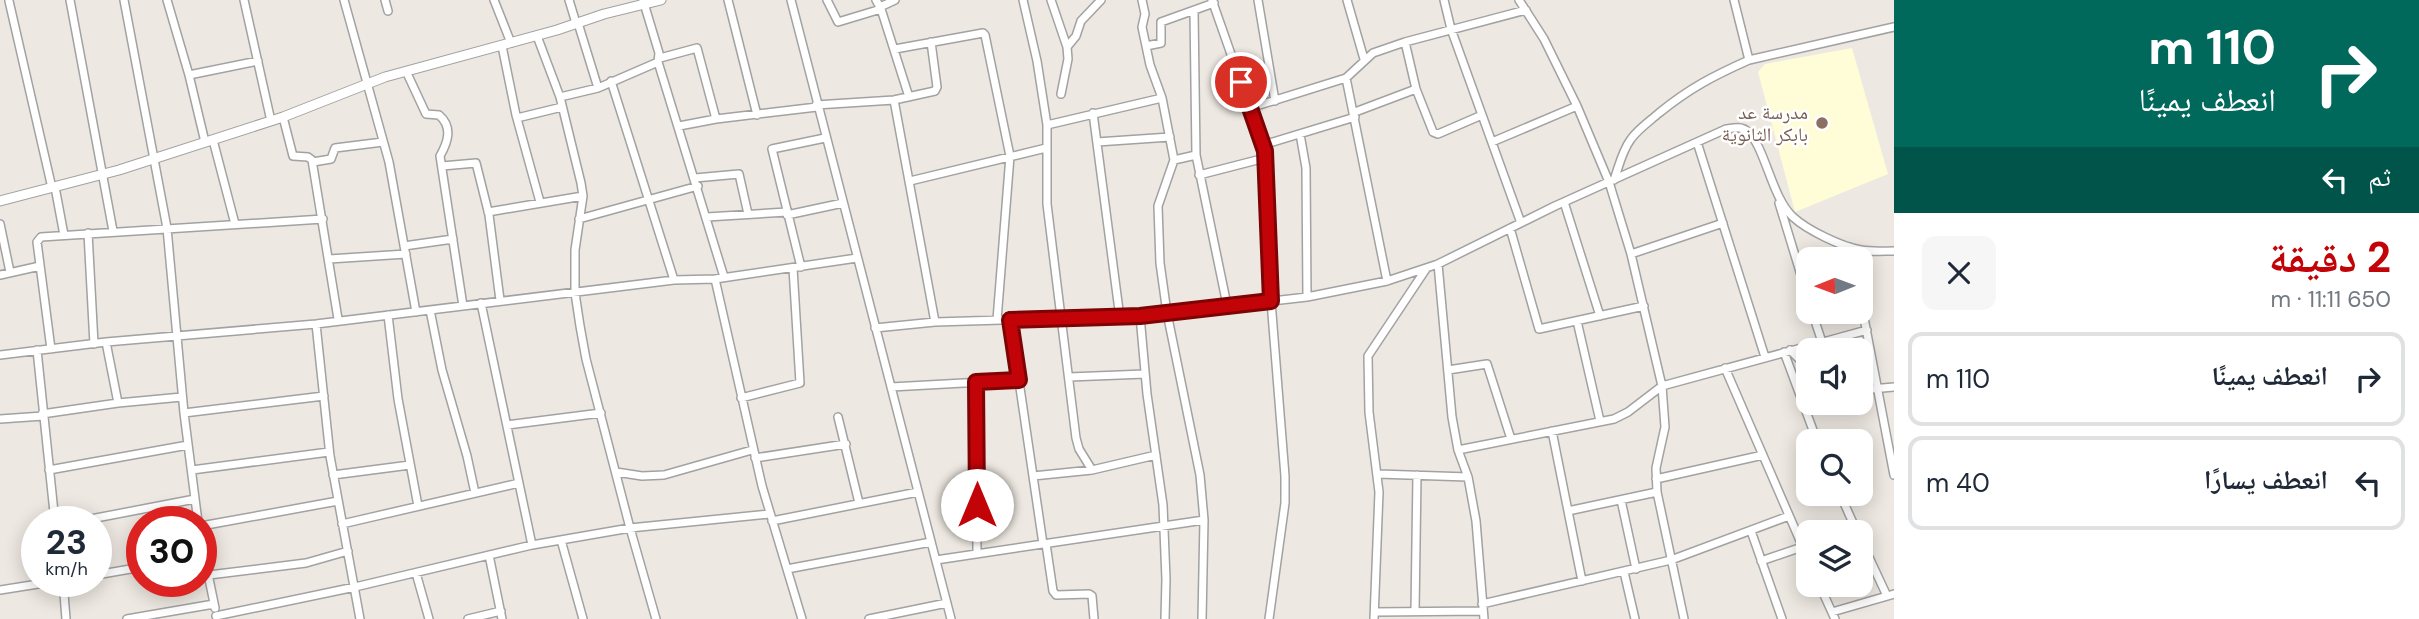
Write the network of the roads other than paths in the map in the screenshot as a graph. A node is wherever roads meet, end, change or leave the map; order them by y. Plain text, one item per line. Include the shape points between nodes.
1 (11, 0) edge
2 (70, 0) edge
3 (124, 0) edge
4 (167, 0) edge
5 (244, 0) edge
6 (344, 0) edge
7 (385, 0) edge
8 (494, 0) edge
9 (569, 0) edge
10 (660, 0) edge
11 (728, 0) edge
12 (791, 0) edge
13 (827, 0) edge
14 (895, 0) edge
15 (1023, 0) edge
16 (1051, 0) edge
17 (1101, 0) edge
18 (1142, 0) edge
19 (1258, 0) edge
20 (1346, 0) edge
21 (1444, 0) edge
22 (1519, 0) edge
23 (1734, 0) edge
24 (643, 1) edge
25 (1213, 2) edge
26 (0, 3) edge
27 (879, 6) edge
28 (1526, 10) junction
29 (388, 11) dead end
30 (1194, 11) junction
31 (577, 23) junction
32 (1894, 27) edge
33 (1451, 29) junction
34 (537, 36) junction
35 (1405, 42) junction
36 (931, 43) junction
37 (507, 45) junction
38 (1146, 46) junction
39 (1067, 47) junction
40 (895, 49) junction
41 (659, 60) junction
42 (1364, 60) junction
43 (1749, 60) junction
44 (258, 61) junction
45 (406, 71) junction
46 (190, 75) junction
47 (1346, 78) junction
48 (611, 81) junction
49 (366, 85) junction
50 (598, 88) junction
51 (1416, 89) junction
52 (1061, 94) dead end
53 (560, 97) junction
54 (909, 97) junction
55 (1162, 98) junction
56 (894, 100) junction
57 (1275, 101) junction
58 (817, 106) junction
59 (1577, 106) junction
60 (562, 107) junction
61 (1250, 108) junction
62 (1093, 113) junction
63 (1355, 114) junction
64 (757, 115) junction
65 (1482, 115) junction
66 (283, 117) junction
67 (517, 118) junction
68 (716, 118) junction
69 (271, 121) junction
70 (1047, 125) junction
71 (679, 126) junction
72 (1300, 134) junction
73 (1170, 137) junction
74 (825, 138) junction
75 (209, 141) junction
76 (383, 142) junction
77 (1097, 142) junction
78 (1492, 142) junction
79 (1698, 142) junction
80 (1263, 145) junction
81 (1046, 148) junction
82 (1196, 155) junction
83 (1010, 156) junction
84 (155, 157) junction
85 (1265, 158) junction
86 (1174, 160) junction
87 (313, 162) junction
88 (442, 166) junction
89 (104, 174) junction
90 (1199, 175) junction
91 (910, 181) junction
92 (1611, 181) junction
93 (696, 182) junction
94 (53, 187) junction
95 (583, 195) junction
96 (1777, 195) junction
97 (650, 200) junction
98 (0, 201) edge
99 (540, 202) junction
100 (1564, 202) junction
101 (843, 204) junction
102 (488, 212) junction
103 (787, 213) junction
104 (748, 214) junction
105 (707, 217) junction
106 (323, 219) junction
107 (579, 219) junction
108 (1521, 223) junction
109 (1723, 223) junction
110 (0, 224) edge
111 (235, 224) junction
112 (167, 228) junction
113 (1510, 228) junction
114 (113, 231) junction
115 (88, 233) junction
116 (64, 235) junction
117 (453, 239) junction
118 (1850, 247) edge
119 (405, 250) junction
120 (1873, 251) edge
121 (1894, 251) edge
122 (1631, 254) junction
123 (857, 258) junction
124 (1796, 258) edge
125 (329, 259) junction
126 (1438, 264) junction
127 (40, 266) junction
128 (797, 267) junction
129 (1426, 269) junction
130 (10, 272) junction
131 (0, 275) edge
132 (724, 278) junction
133 (715, 279) junction
134 (674, 280) junction
135 (1387, 281) junction
136 (575, 293) junction
137 (1307, 298) junction
138 (500, 300) junction
139 (1271, 301) junction
140 (481, 303) junction
141 (1227, 305) junction
142 (463, 306) junction
143 (1644, 306) junction
144 (430, 310) junction
145 (416, 312) junction
146 (1167, 313) junction
147 (388, 314) junction
148 (1140, 316) junction
149 (1600, 316) junction
150 (1120, 318) junction
151 (338, 319) junction
152 (1063, 319) junction
153 (997, 320) junction
154 (1010, 320) junction
155 (1577, 321) junction
156 (935, 322) junction
157 (316, 324) junction
158 (1866, 324) edge
159 (875, 328) junction
160 (1867, 330) junction
161 (178, 337) junction
162 (1837, 338) edge
163 (106, 342) junction
164 (94, 344) junction
165 (51, 349) junction
166 (1796, 349) edge
167 (37, 350) junction
168 (1787, 351) junction
169 (0, 355) edge
170 (1765, 357) junction
171 (1796, 358) edge
172 (1725, 368) junction
173 (1448, 370) junction
174 (1145, 374) junction
175 (1069, 377) junction
176 (1019, 380) junction
177 (976, 382) junction
178 (1662, 386) junction
179 (891, 387) junction
180 (1894, 387) edge
181 (1873, 388) edge
182 (1877, 388) junction
183 (324, 396) junction
184 (182, 397) junction
185 (741, 398) junction
186 (118, 403) junction
187 (184, 413) junction
188 (601, 413) junction
189 (42, 415) junction
190 (838, 417) dead end
191 (0, 419) edge
192 (1600, 421) junction
193 (507, 425) junction
194 (1813, 429) edge
195 (1552, 431) junction
196 (1511, 439) junction
197 (846, 444) junction
198 (188, 445) junction
199 (1458, 450) junction
200 (329, 452) junction
201 (754, 454) junction
202 (1156, 455) junction
203 (1763, 455) junction
204 (410, 465) junction
205 (49, 470) junction
206 (192, 470) junction
207 (1092, 470) junction
208 (616, 472) junction
209 (1378, 474) junction
210 (333, 475) junction
211 (1417, 475) junction
212 (1894, 475) edge
213 (1033, 476) junction
214 (1468, 477) junction
215 (1656, 479) junction
216 (519, 483) junction
217 (918, 492) junction
218 (1657, 492) junction
219 (475, 493) junction
220 (195, 499) junction
221 (1621, 499) junction
222 (338, 501) junction
223 (859, 503) junction
224 (53, 506) edge
225 (196, 506) edge
226 (418, 506) junction
227 (1568, 511) junction
228 (112, 515) edge
229 (1789, 516) junction
230 (771, 517) junction
231 (1204, 520) junction
232 (217, 523) edge
233 (342, 524) junction
234 (1164, 526) junction
235 (630, 528) junction
236 (1796, 529) edge
237 (1751, 531) junction
238 (561, 540) junction
239 (931, 542) junction
240 (1044, 544) junction
241 (532, 545) junction
242 (1796, 549) edge
243 (348, 551) junction
244 (977, 554) junction
245 (489, 555) junction
246 (936, 560) junction
247 (1671, 560) junction
248 (1761, 561) junction
249 (1873, 562) edge
250 (787, 569) junction
251 (1636, 569) junction
252 (1624, 572) junction
253 (416, 573) junction
254 (217, 574) edge
255 (1582, 581) junction
256 (21, 587) edge
257 (355, 587) junction
258 (0, 590) edge
259 (1891, 595) edge
260 (64, 597) edge
261 (213, 597) edge
262 (1825, 597) edge
263 (947, 603) junction
264 (214, 604) junction
265 (1415, 611) junction
266 (1483, 611) edge
267 (501, 615) edge
268 (1375, 615) edge
269 (1834, 616) edge
270 (216, 617) edge
271 (66, 619) edge
272 (127, 619) edge
273 (360, 619) edge
274 (429, 619) edge
275 (468, 619) edge
276 (583, 619) edge
277 (656, 619) edge
278 (802, 619) edge
279 (869, 619) edge
280 (951, 619) edge
281 (1094, 619) edge
282 (1165, 619) edge
283 (1202, 619) edge
284 (1269, 619) edge
285 (1635, 619) edge
286 (1684, 619) edge
287 (1782, 619) edge

1 - 26 street
1 - 94 street
2 - 89 street
3 - 84 street
4 - 46 street
5 - 44 street
6 - 49 street
7 - 29 street
8 - 37 street
9 - 31 street
10 - 24 street
11 - 64 street
12 - 58 street
13 - 27 street via 838,22
14 - 27 street
15 - 70 street
16 - 39 street
17 - 39 street via 1081,21
18 - 38 street
19 - 57 street
20 - 42 street
21 - 33 street
22 - 28 street
23 - 43 street
24 - 31 street
24 - 41 street
25 - 30 street
25 - 61 street
27 - 40 street
28 - 33 street
28 - 59 street
30 - 38 street via 1160,23 1161,43
30 - 82 street
31 - 34 street
31 - 50 street
32 - 43 street
33 - 35 street
33 - 65 street
34 - 37 street
34 - 53 street
35 - 42 street
35 - 51 street
36 - 40 street
36 - 54 street via 937,90
36 - 83 street via 984,34
37 - 45 street
37 - 67 street
38 - 55 street
39 - 52 street
40 - 54 street
41 - 48 street
41 - 68 street via 697,48
41 - 71 street
42 - 47 street
43 - 92 street via 1687,90 1645,125 1632,137
44 - 46 street
44 - 69 street
45 - 49 street
45 - 88 street via 426,114 439,115 447,125
46 - 75 street
47 - 57 street
47 - 63 street
48 - 50 street
48 - 97 street
49 - 66 street
49 - 76 street
50 - 53 street
51 - 63 street
51 - 65 street via 1435,134
53 - 60 street
54 - 56 street
55 - 62 street
55 - 73 street
56 - 58 street
56 - 91 street
57 - 61 street
58 - 64 street
58 - 74 street
59 - 78 street
59 - 92 street
60 - 67 street
60 - 95 street
61 - 80 street
62 - 70 street
62 - 77 street
63 - 72 street
63 - 135 street
64 - 68 street
65 - 78 street
66 - 69 street
66 - 87 street via 293,156
67 - 99 street
68 - 71 street
69 - 75 street
70 - 81 street
71 - 93 street
72 - 80 street
72 - 137 street via 1306,168
73 - 77 street
73 - 86 street
74 - 101 street
74 - 103 street via 773,148
75 - 84 street
75 - 111 street
76 - 87 street via 335,148 331,159
76 - 119 street
77 - 150 street
78 - 108 street
79 - 92 street
79 - 96 street via 1726,129 1748,131
79 - 109 street
80 - 85 street
81 - 83 street
81 - 152 street via 1047,204
82 - 86 street
82 - 90 street
83 - 91 street
83 - 153 street
84 - 89 street
84 - 112 street
85 - 90 street
85 - 139 street
86 - 146 street via 1158,208
87 - 106 street
88 - 102 street via 476,163
88 - 117 street
89 - 94 street
89 - 114 street
90 - 141 street
91 - 156 street
92 - 100 street
92 - 122 street
93 - 97 street
93 - 104 street via 739,174
93 - 105 street
94 - 98 street
94 - 116 street
95 - 99 street
95 - 107 street
96 - 118 street via 1791,216
96 - 124 street
97 - 107 street
97 - 134 street
99 - 102 street
100 - 108 street
100 - 149 street
101 - 103 street
101 - 123 street
102 - 138 street
103 - 104 street
103 - 128 street
104 - 105 street
105 - 132 street
106 - 111 street
106 - 125 street
107 - 136 street
108 - 113 street
109 - 122 street
109 - 170 street
110 - 130 street
111 - 112 street
112 - 114 street
112 - 161 street
113 - 126 street
113 - 155 street via 1538,328
114 - 115 street
115 - 116 street
115 - 164 street
116 - 127 street via 38,239
117 - 119 street
117 - 142 street
119 - 125 street
119 - 145 street
120 - 121 street
122 - 143 street
123 - 128 street
123 - 159 street
125 - 151 street
126 - 129 street
126 - 173 street
127 - 130 street
127 - 165 street
128 - 132 street
128 - 185 street via 800,383
129 - 135 street
129 - 209 street via 1368,356 1369,412
130 - 131 street
132 - 133 street
133 - 134 street
133 - 185 street
134 - 136 street
135 - 137 street
136 - 138 street
136 - 188 street
137 - 139 street
138 - 140 street
139 - 141 street
139 - 284 street via 1285,503
140 - 142 street
140 - 193 street
141 - 146 street
142 - 144 street
143 - 149 street
143 - 178 street
144 - 145 street
144 - 219 street
145 - 147 street
146 - 148 street
146 - 231 street via 1198,454
147 - 151 street
147 - 204 street
148 - 150 street
148 - 174 street
149 - 155 street
150 - 152 street
151 - 157 street
152 - 154 street
152 - 175 street
153 - 154 street
153 - 156 street
154 - 176 street
155 - 192 street
156 - 159 street
157 - 161 street
157 - 183 street
158 - 160 street
159 - 179 street
160 - 162 street
160 - 182 street
161 - 163 street
161 - 184 street
163 - 164 street
163 - 186 street
164 - 165 street
165 - 167 street
166 - 168 street
167 - 169 street
167 - 189 street
168 - 170 street
168 - 171 street
168 - 194 street
170 - 172 street
172 - 178 street
172 - 203 street
173 - 196 street via 1486,364
173 - 199 street
174 - 175 street
174 - 202 street
175 - 207 street via 1077,444
176 - 177 street
176 - 213 street
177 - 179 street
177 - 244 street
178 - 192 street via 1628,412
178 - 215 street via 1665,427
179 - 217 street
180 - 182 street
181 - 182 street
182 - 212 street
183 - 187 street
183 - 200 street
184 - 186 street
184 - 187 street
185 - 201 street
186 - 189 street
187 - 198 street
188 - 193 street
188 - 208 street
189 - 191 street
189 - 205 street
190 - 197 street
192 - 195 street
193 - 216 street
195 - 196 street
195 - 227 street
196 - 199 street
197 - 201 street
197 - 223 street
198 - 205 street
198 - 206 street
199 - 214 street
200 - 206 street
200 - 210 street
201 - 208 street via 664,475
201 - 230 street
202 - 207 street
202 - 234 street
203 - 215 street
203 - 229 street
204 - 210 street
204 - 226 street
205 - 224 street
206 - 220 street
207 - 213 street
208 - 235 street
209 - 211 street
209 - 268 street
210 - 222 street
211 - 214 street
211 - 265 street
213 - 240 street
214 - 266 street
215 - 218 street
216 - 219 street
216 - 241 street
217 - 223 street
217 - 239 street
218 - 221 street
218 - 247 street
219 - 226 street
220 - 225 street
220 - 228 street
221 - 227 street
221 - 251 street
222 - 232 street
222 - 233 street
223 - 230 street
226 - 233 street
227 - 255 street
229 - 236 street
229 - 237 street
230 - 235 street
230 - 250 street
231 - 234 street
231 - 283 street
233 - 243 street
234 - 240 street
234 - 282 street
235 - 238 street
235 - 277 street
237 - 247 street
237 - 248 street
238 - 241 street
238 - 276 street
239 - 246 street
239 - 250 street
240 - 244 street
240 - 281 street via 1056,595 1092,596
241 - 245 street
242 - 248 street
243 - 254 street via 306,563
243 - 257 street
244 - 246 street
245 - 253 street
245 - 267 street
246 - 263 street
247 - 251 street
247 - 286 street
248 - 287 street
249 - 259 street
250 - 278 street
251 - 252 street
252 - 255 street
252 - 285 street
253 - 257 street
253 - 274 street
255 - 266 street
256 - 258 street
257 - 270 street
257 - 273 street
259 - 269 street
260 - 271 street
261 - 264 street
262 - 269 street
263 - 279 street
263 - 280 street
264 - 270 street
264 - 272 street
265 - 266 street
265 - 268 street
267 - 275 street

